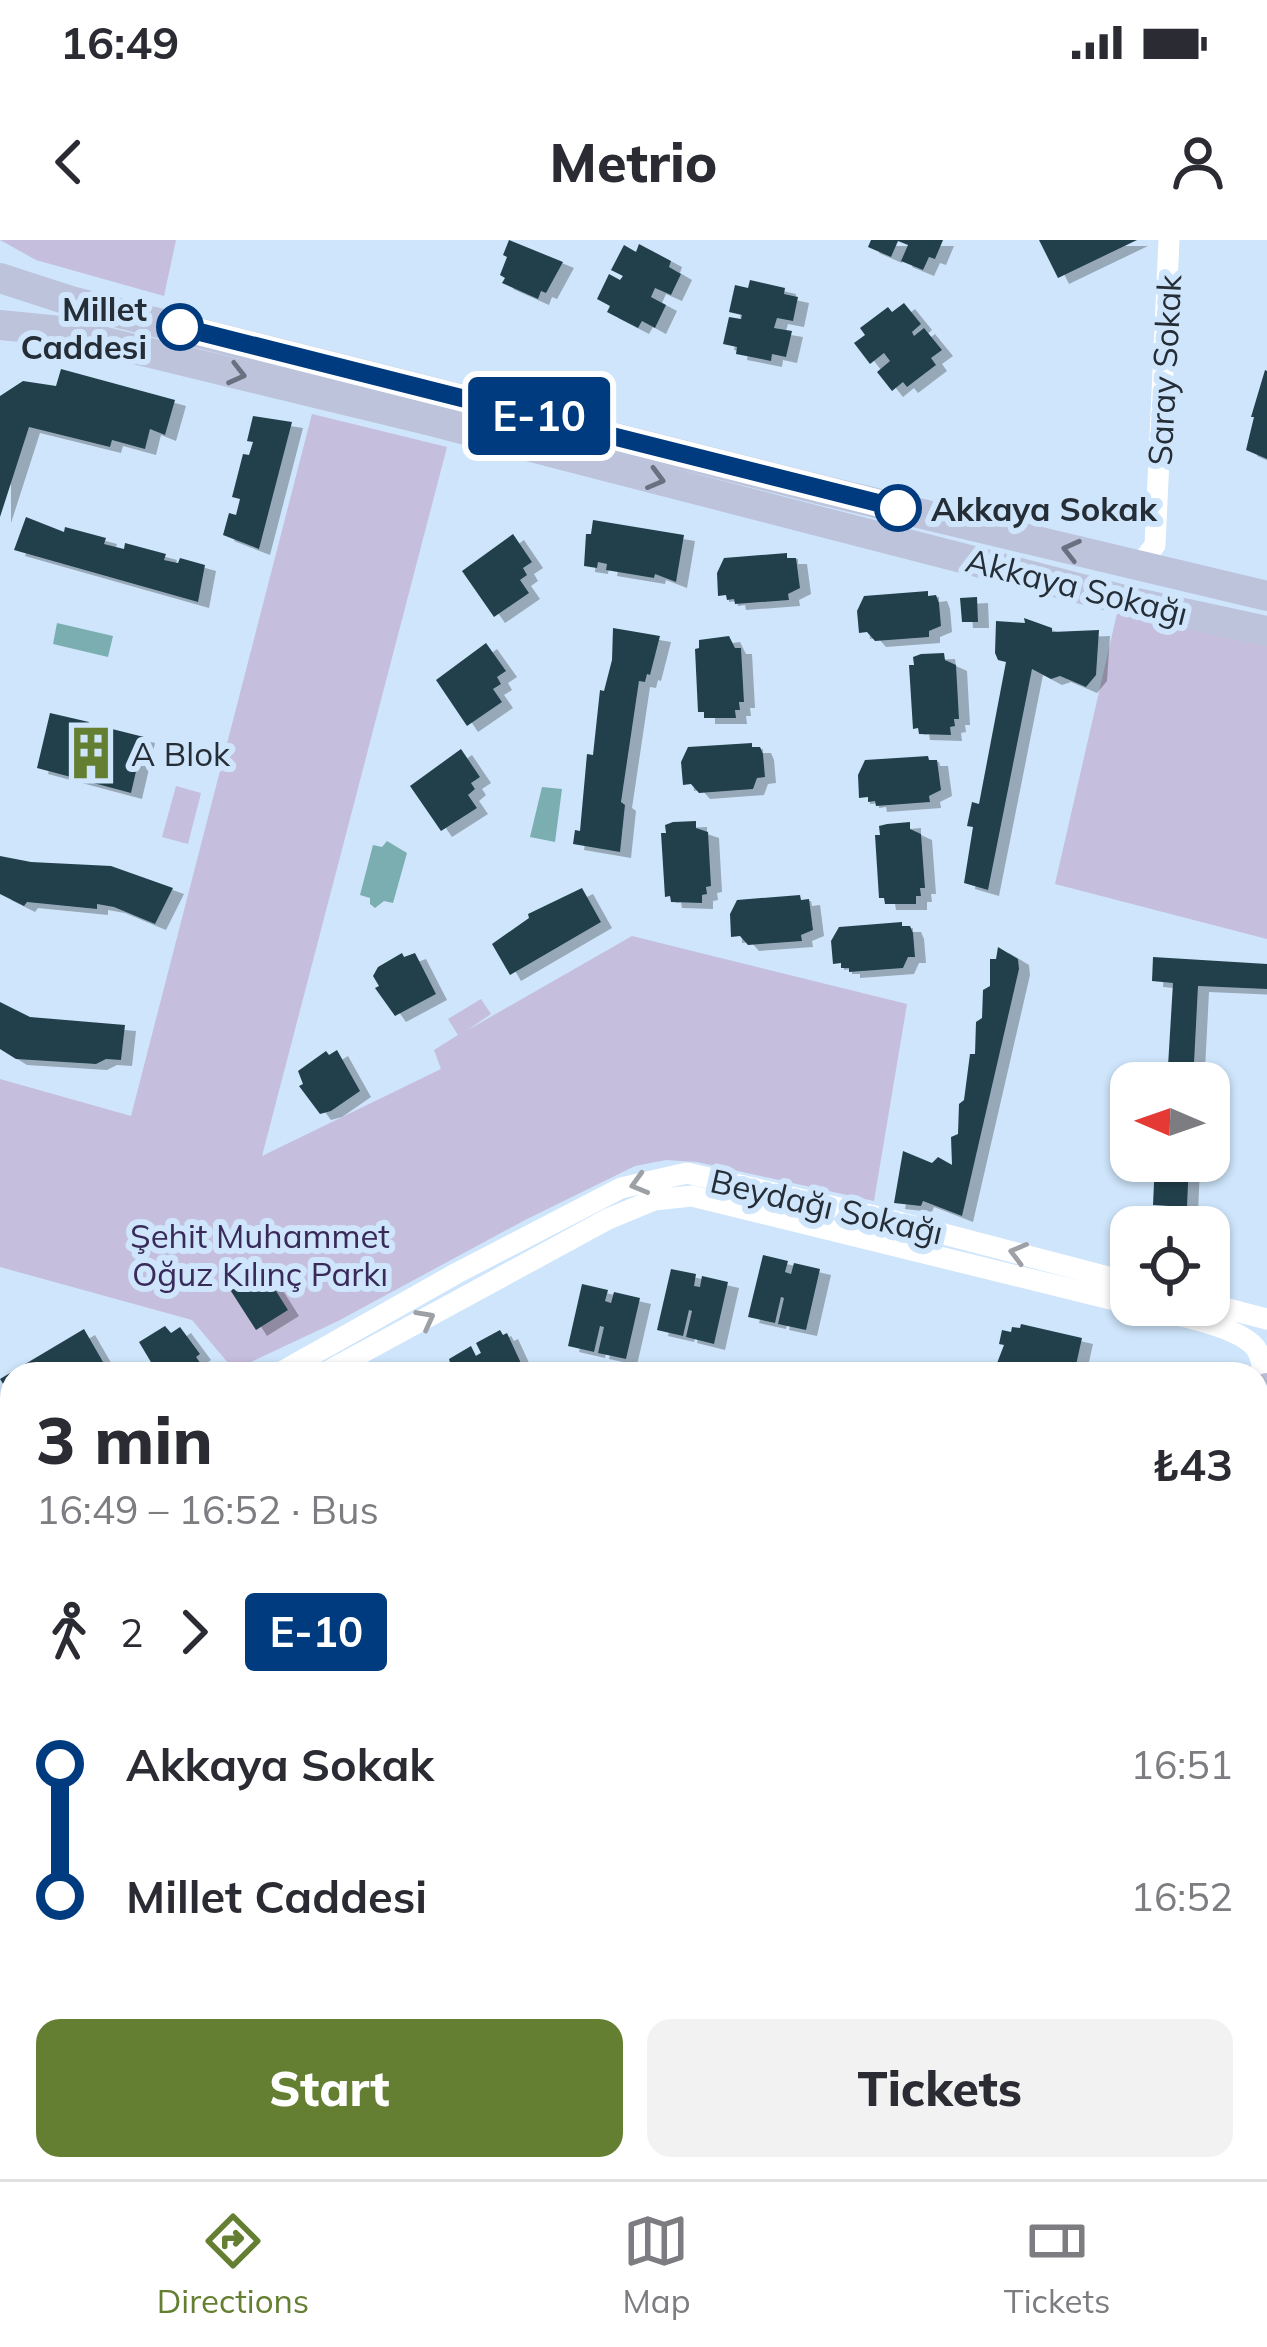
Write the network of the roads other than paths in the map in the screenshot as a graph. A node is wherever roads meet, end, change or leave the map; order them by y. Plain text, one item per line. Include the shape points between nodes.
1 (1169, 240) edge
2 (0, 278) edge
3 (0, 325) edge
4 (433, 389) junction
5 (427, 420) junction
6 (826, 490) junction
7 (818, 521) junction
8 (1139, 566) junction
9 (1267, 596) edge
10 (1132, 602) junction
11 (1267, 631) edge
12 (1110, 1278) edge
13 (1110, 1300) edge
14 (1230, 1309) edge
15 (1267, 1319) edge
16 (1211, 1326) edge
17 (299, 1362) edge
18 (345, 1362) edge
19 (1261, 1362) edge

1 - 8 street, Saray Sokak via 1155,544
2 - 4 street, Akkaya Sokağı
3 -> 5 street, Akkaya Sokağı via 60,331
4 - 5 street
4 - 6 street, Akkaya Sokağı
5 -> 7 street, Akkaya Sokağı
6 - 7 street
8 -> 6 street, Akkaya Sokağı
7 - 10 street, Akkaya Sokağı
8 - 9 street, Akkaya Sokağı
8 - 10 street
10 - 11 street, Akkaya Sokağı
12 -> 17 street, Beydağı Sokağı via 687,1173 621,1189
18 -> 13 street, Beydağı Sokağı via 608,1220 654,1200 692,1196
14 - 15 street
16 - 19 street, Beydağı Sokağı via 1253,1346

